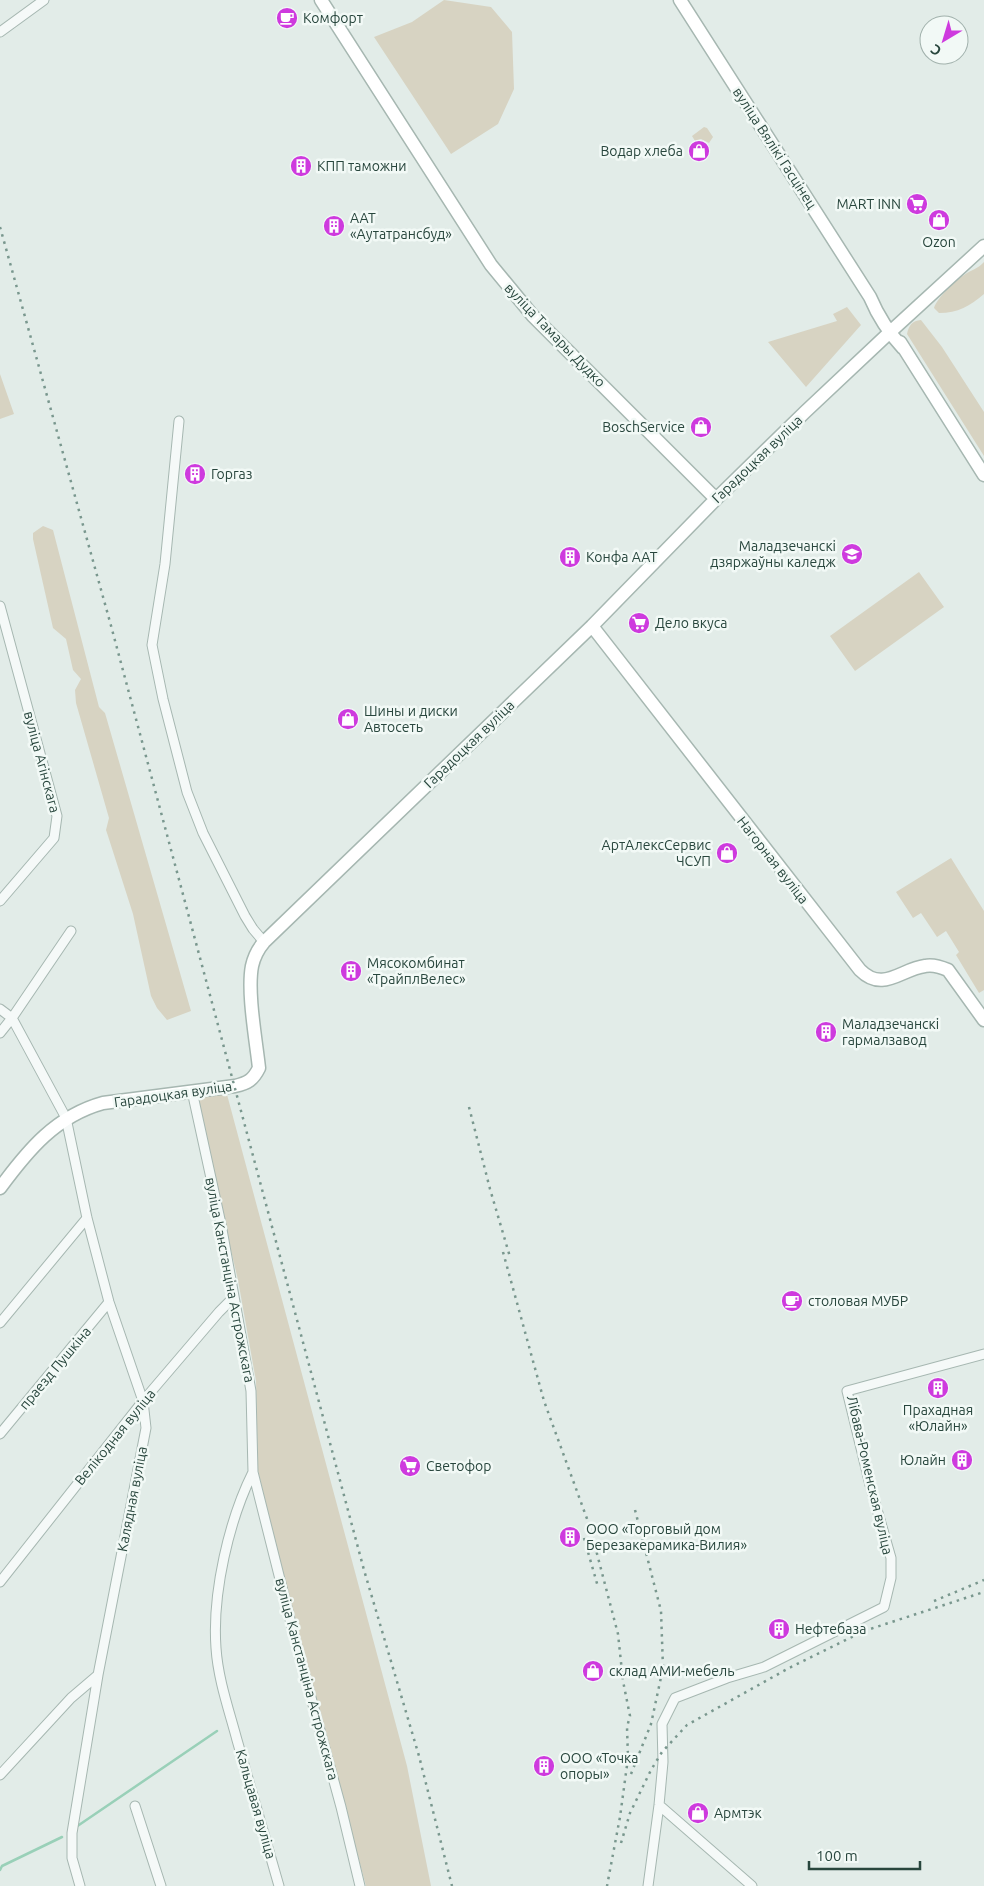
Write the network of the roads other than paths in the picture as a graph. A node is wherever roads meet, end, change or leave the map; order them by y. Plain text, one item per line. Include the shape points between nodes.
1 (44, 0) edge
2 (321, 0) edge
3 (680, 0) edge
4 (0, 32) edge
5 (984, 246) edge
6 (891, 330) junction
7 (179, 422) dead end
8 (984, 475) edge
9 (716, 499) junction
10 (0, 606) edge
11 (592, 626) junction
12 (0, 901) edge
13 (70, 931) dead end
14 (264, 942) junction
15 (0, 1009) edge
16 (12, 1018) junction
17 (984, 1020) edge
18 (0, 1032) edge
19 (192, 1091) junction
20 (66, 1118) junction
21 (0, 1188) edge
22 (87, 1218) junction
23 (234, 1297) junction
24 (109, 1302) junction
25 (0, 1323) edge
26 (984, 1354) edge
27 (143, 1401) junction
28 (0, 1434) edge
29 (253, 1472) junction
30 (0, 1582) edge
31 (98, 1675) junction
32 (232, 1722) joint
33 (0, 1775) edge
34 (659, 1804) junction
35 (135, 1806) dead end
36 (80, 1886) edge
37 (161, 1886) edge
38 (279, 1886) edge
39 (360, 1886) edge
40 (648, 1886) edge
41 (752, 1886) edge

1 - 4 street
2 - 9 street, вуліца Тамары Дудко via 506,286
3 - 6 street, вуліца Вялікі Гасцінец via 870,296 878,315
5 - 6 street, Гарадоцкая вуліца
6 - 8 street, вуліца Вялікі Гасцінец
6 - 9 street, Гарадоцкая вуліца
7 - 14 street via 165,564 152,645 163,700 198,823 245,916
9 - 11 street, Гарадоцкая вуліца
10 - 12 street, вуліца Агінскага via 57,816 54,838
11 - 14 street, Гарадоцкая вуліца
11 - 17 street, Нагорная вуліца via 860,970 870,978 888,980 925,966 941,967 948,970
13 - 16 street
14 - 19 street, Гарадоцкая вуліца via 252,964 250,979 259,1068 247,1083
15 - 16 street
16 - 18 street
16 - 20 street, Калядная вуліца
19 - 20 street, Гарадоцкая вуліца via 103,1103
19 - 23 street, вуліца Канстанціна Астрожскага
20 - 21 street, Гарадоцкая вуліца via 30,1149
20 - 22 street, Калядная вуліца
22 - 24 street, Калядная вуліца
22 - 25 street
23 - 27 street, Велікодная вуліца
23 - 29 street, вуліца Канстанціна Астрожскага via 251,1391
24 - 27 street, Калядная вуліца
24 - 28 street, праезд Пушкіна
26 - 34 street, Лібава-Роменская вуліца via 847,1391 891,1558 892,1578 884,1607 764,1667 675,1698 662,1724
27 - 30 street, Велікодная вуліца
27 - 31 street, Калядная вуліца via 146,1428
29 - 32 street, вуліца Канстанціна Астрожскага via 242,1495 226,1551 215,1609 216,1648
29 - 39 street, вуліца Канстанціна Астрожскага
31 - 33 street via 71,1698
31 - 36 street, Калядная вуліца via 72,1833 72,1858
32 - 38 street, Кальцавая вуліца
34 - 40 street, Лібава-Роменская вуліца
34 - 41 street
35 - 37 street

